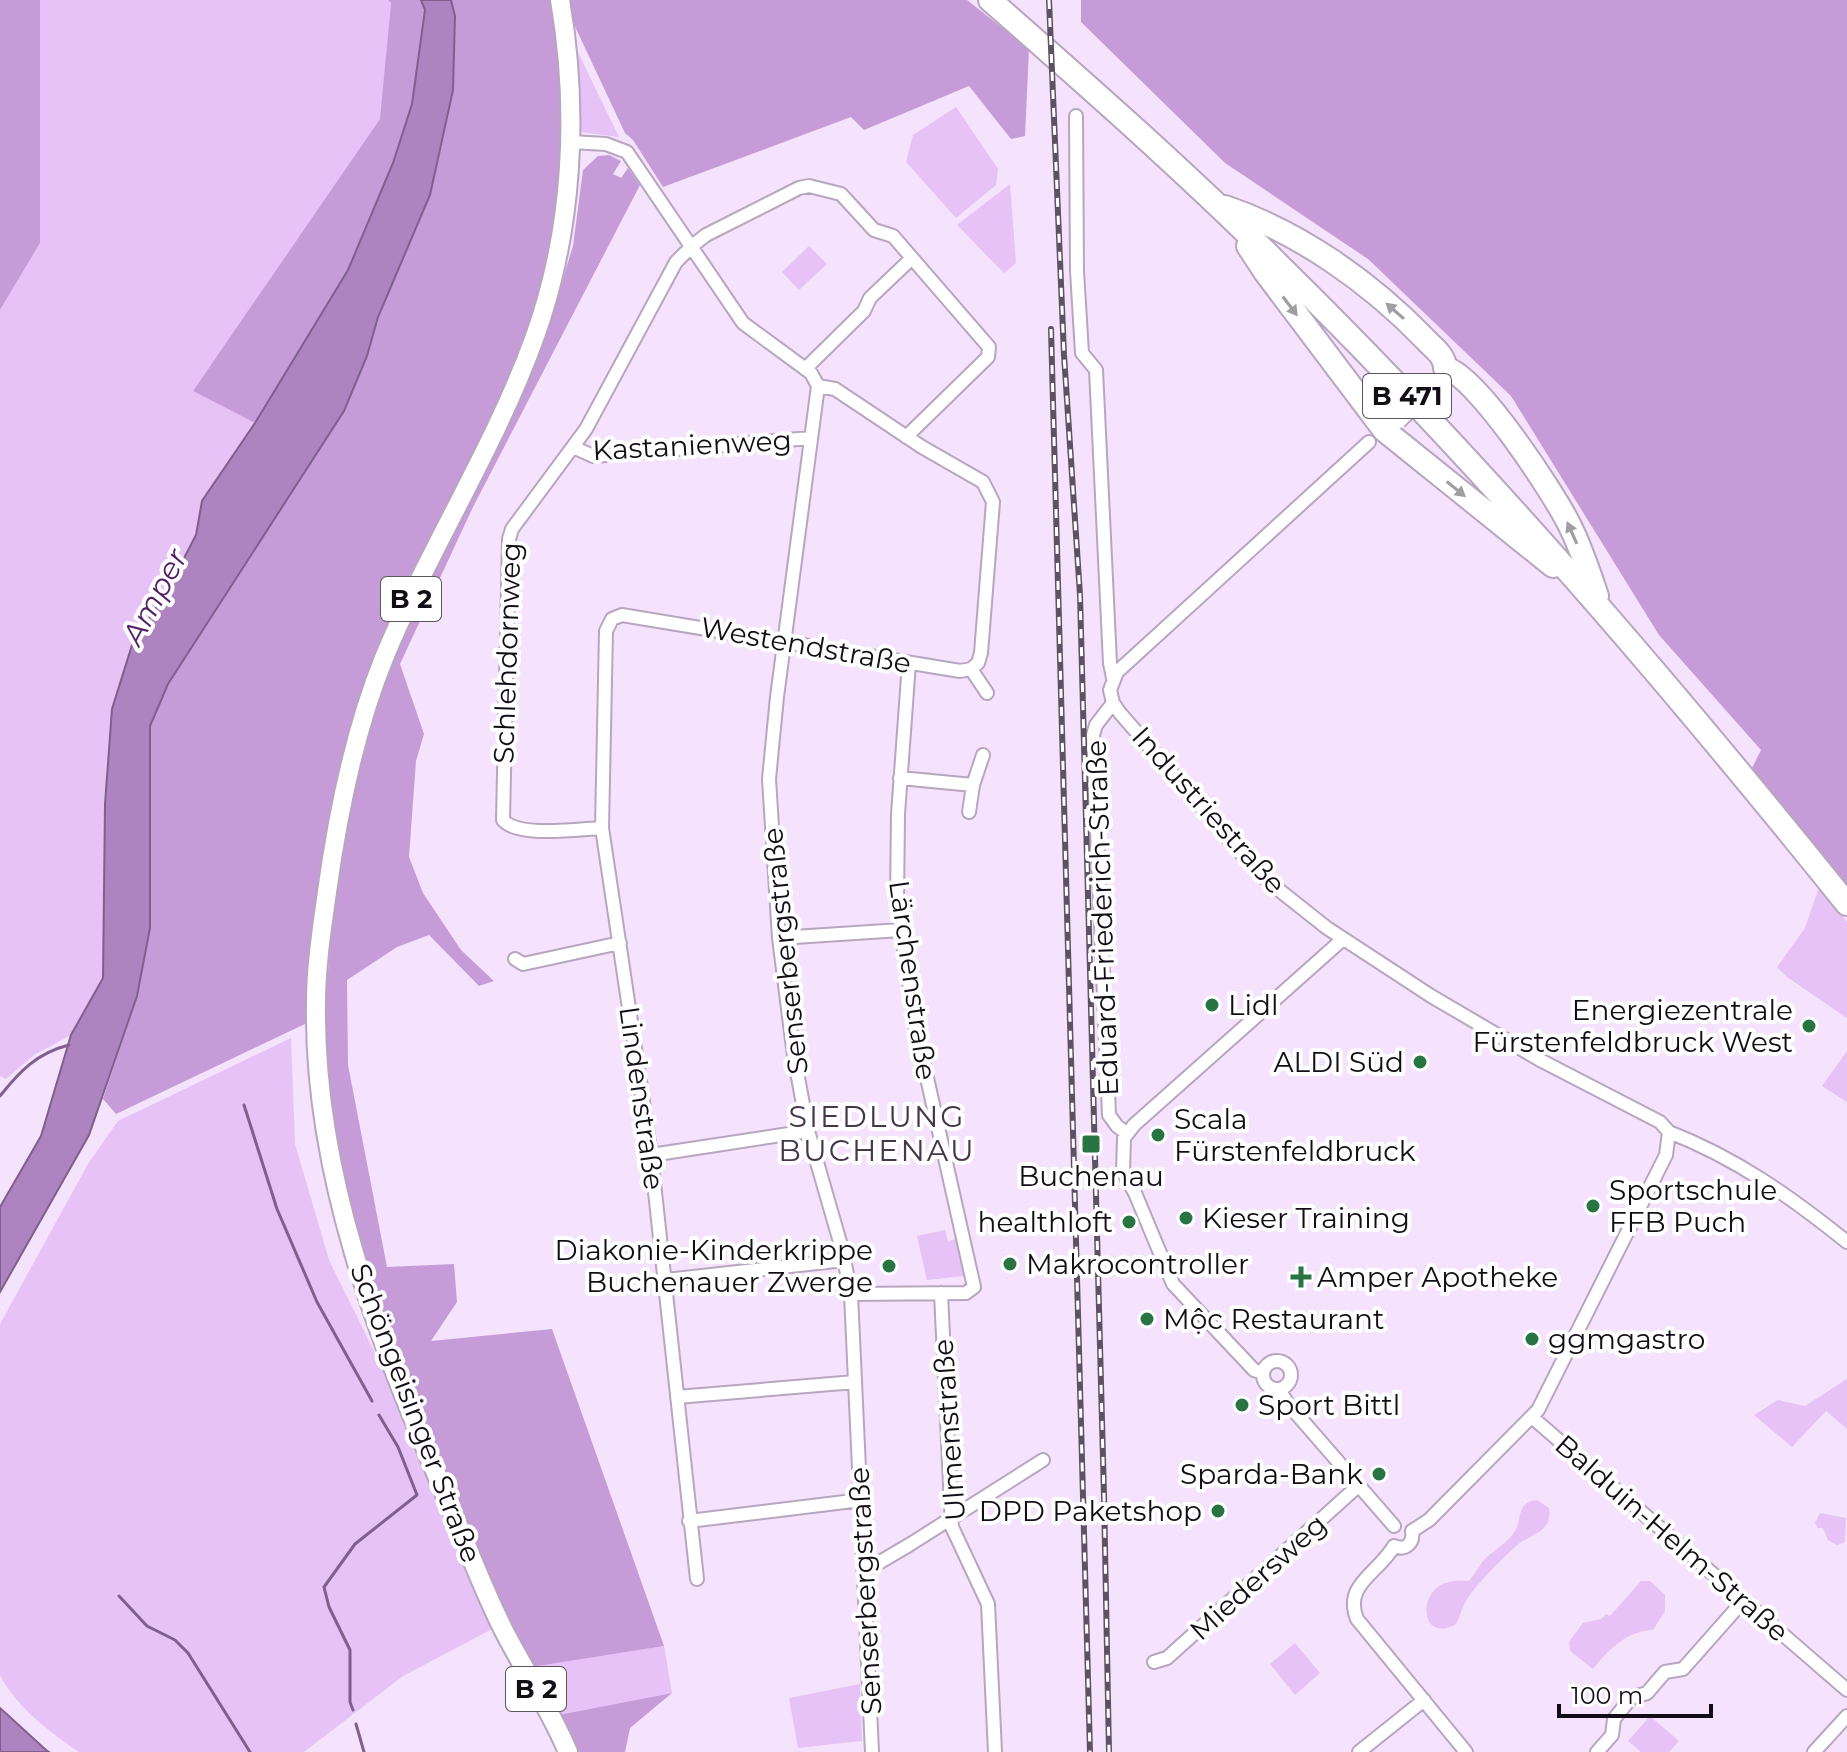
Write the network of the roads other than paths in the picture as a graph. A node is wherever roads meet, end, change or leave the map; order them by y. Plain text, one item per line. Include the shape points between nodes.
1 (560, 0) edge
2 (990, 0) edge
3 (1076, 116) dead end
4 (571, 142) junction
5 (1224, 211) junction
6 (692, 246) junction
7 (912, 258) junction
8 (805, 369) junction
9 (1438, 376) junction
10 (818, 386) junction
11 (1383, 430) junction
12 (906, 437) junction
13 (811, 438) junction
14 (573, 447) junction
15 (1578, 580) junction
16 (1600, 606) junction
17 (612, 619) joint
18 (784, 643) junction
19 (909, 663) junction
20 (971, 669) junction
21 (1113, 678) junction
22 (987, 693) dead end
23 (1113, 703) junction
24 (983, 755) dead end
25 (900, 778) junction
26 (973, 785) junction
27 (969, 812) dead end
28 (602, 828) junction
29 (1847, 904) edge
30 (901, 930) junction
31 (779, 938) junction
32 (1343, 939) junction
33 (620, 943) junction
34 (515, 959) dead end
35 (808, 1131) junction
36 (1669, 1132) junction
37 (1126, 1133) junction
38 (651, 1155) junction
39 (1847, 1242) edge
40 (844, 1260) junction
41 (666, 1280) junction
42 (941, 1293) junction
43 (851, 1294) junction
44 (1263, 1373) junction
45 (855, 1382) junction
46 (1282, 1388) junction
47 (677, 1397) junction
48 (1533, 1418) junction
49 (1043, 1460) dead end
50 (1358, 1486) junction
51 (861, 1500) junction
52 (952, 1520) junction
53 (689, 1521) junction
54 (1394, 1526) junction
55 (1412, 1531) junction
56 (1394, 1546) junction
57 (864, 1566) junction
58 (697, 1579) dead end
59 (1744, 1600) junction
60 (1154, 1662) dead end
61 (1847, 1690) edge
62 (1424, 1700) junction
63 (1847, 1716) edge
64 (568, 1752) edge
65 (872, 1752) edge
66 (995, 1752) edge
67 (1359, 1752) edge
68 (1466, 1752) edge
69 (1597, 1752) edge
70 (1814, 1752) edge

1 - 4 main road, Schöngeisinger Straße / B 2
2 - 5 highway, B 471
3 - 21 street, Industriestraße via 1082,353 1096,370
4 - 6 street via 606,144 627,152
4 - 64 main road, Schöngeisinger Straße / B 2 via 557,261 535,338 383,661 350,763 315,1001 326,1138 354,1254 403,1395 502,1627
9 -> 5 highway via 1444,359 1356,279 1253,217
5 -> 11 highway
5 - 15 highway, B 471
6 - 7 street via 799,188 817,186 845,197 874,230 893,236
6 - 8 street via 743,323
6 - 14 street, Schlehdornweg via 676,262
7 - 8 street
7 - 12 street via 989,347 988,357
8 - 10 street
9 - 11 highway, bridge
16 -> 9 highway via 1569,524 1511,433 1459,375
10 - 12 street via 835,389
10 - 13 street, Senserbergstraße
11 -> 15 highway via 1544,561
11 - 21 street
12 - 20 street via 977,478 991,495 981,653
13 - 14 street, Kastanienweg via 593,456
13 - 18 street, Senserbergstraße
14 - 28 street, Schlehdornweg via 509,539 501,810 505,823 517,829
15 - 16 highway, B 471
16 - 29 highway, B 471
17 - 18 street, Westendstraße via 622,615
17 - 28 street, Lindenstraße via 606,631
18 - 19 street, Westendstraße
18 - 31 street, Senserbergstraße via 769,779
19 - 20 street, Westendstraße
19 - 25 street, Lärchenstraße
20 - 22 street
21 - 23 street, Industriestraße
23 - 32 street, Industriestraße via 1259,873
23 - 37 street, Eduard-Friederich-Straße via 1093,735 1109,1115
24 - 26 street
25 - 26 street
25 - 30 street, Lärchenstraße via 896,859
26 - 27 street
28 - 33 street, Lindenstraße
30 - 31 street
30 - 42 street, Lärchenstraße via 916,1029 974,1281 971,1291
31 - 35 street, Senserbergstraße
32 - 36 street, Industriestraße via 1431,996 1660,1122
32 - 37 street
33 - 34 street via 523,964
33 - 38 street, Lindenstraße
35 - 38 street
35 - 40 street, Senserbergstraße
36 - 39 street, Industriestraße via 1753,1171
36 - 48 street via 1666,1155
37 - 44 street via 1123,1172 1173,1284 1254,1370
38 - 41 street, Lindenstraße
40 - 41 street
40 - 43 street, Senserbergstraße
41 - 47 street, Lindenstraße
42 - 43 street
42 - 52 street, Ulmenstraße
43 - 45 street, Senserbergstraße
44 - 46 street via 1268,1386
44 - 46 street via 1275,1362 1295,1371
45 - 47 street
45 - 51 street, Senserbergstraße
46 - 50 street via 1288,1404
47 - 53 street, Lindenstraße
48 - 55 street
48 - 59 street, Balduin-Helm-Straße
49 - 52 street
50 - 54 street
50 - 60 street, Miedersweg via 1178,1649
51 - 53 street
51 - 57 street, Senserbergstraße
52 - 57 street via 875,1565
52 - 66 street, Ulmenstraße via 990,1615
53 - 58 street, Lindenstraße
54 - 55 street via 1402,1524
54 - 56 street via 1389,1536
55 - 56 street via 1409,1545
56 - 62 street via 1352,1603 1357,1619
57 - 65 street, Senserbergstraße
59 - 61 street, Balduin-Helm-Straße
59 - 69 street via 1683,1669 1665,1672 1647,1693 1631,1698
62 - 67 street
62 - 68 street
63 - 70 street

